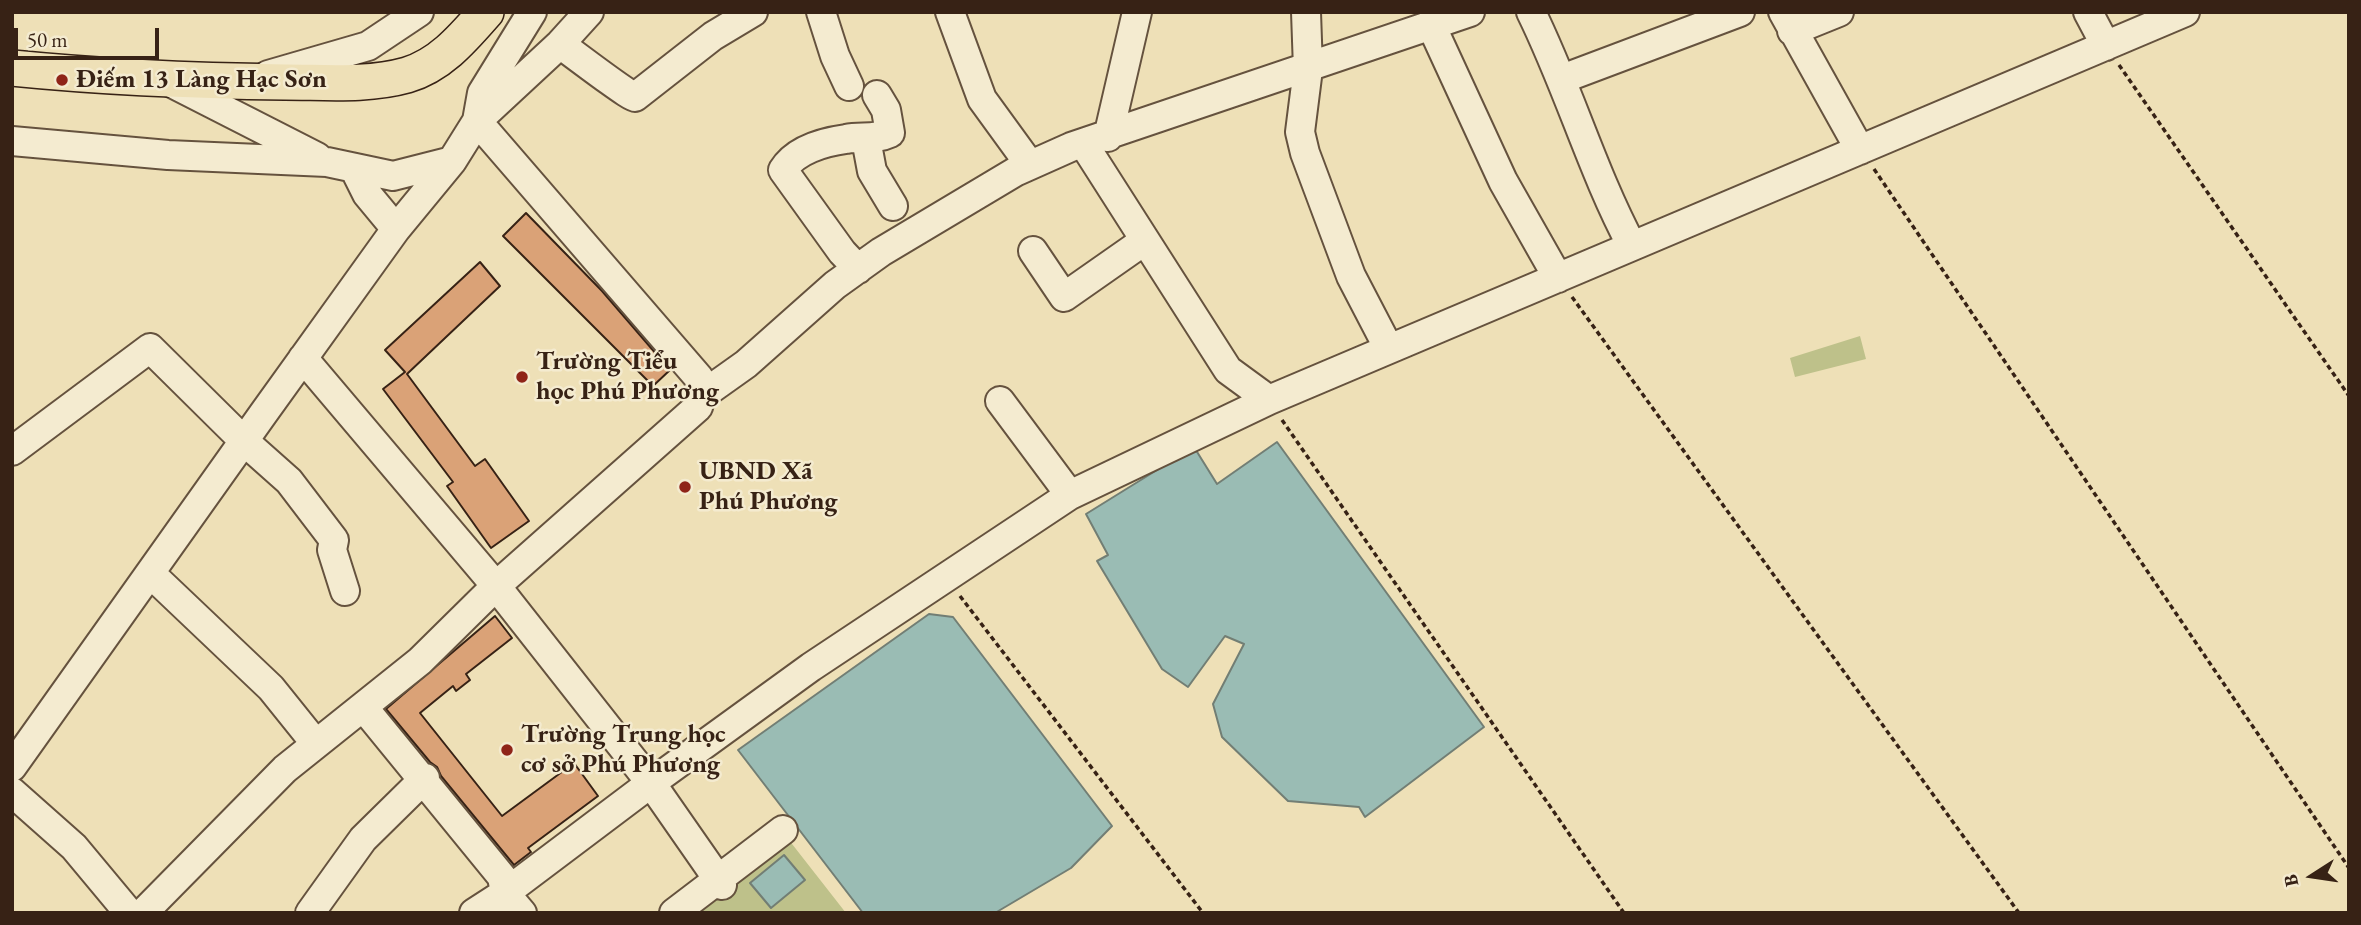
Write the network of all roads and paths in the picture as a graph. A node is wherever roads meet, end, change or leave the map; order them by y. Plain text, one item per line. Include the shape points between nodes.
1 (486, 12) edge
2 (532, 12) edge
3 (589, 12) edge
4 (753, 12) edge
5 (821, 12) edge
6 (950, 12) edge
7 (1137, 12) edge
8 (1306, 12) edge
9 (1469, 12) edge
10 (1531, 12) edge
11 (1741, 12) edge
12 (1839, 12) edge
13 (2088, 12) edge
14 (2185, 12) edge
15 (411, 15) edge
16 (1787, 21) edge
17 (1432, 27) junction
18 (560, 44) junction
19 (2106, 46) junction
20 (12, 68) edge
21 (1308, 69) junction
22 (161, 77) junction
23 (1562, 79) junction
24 (242, 82) junction
25 (849, 86) dead end
26 (877, 95) dead end
27 (477, 121) junction
28 (866, 139) junction
29 (1096, 140) junction
30 (12, 141) edge
31 (1860, 150) junction
32 (452, 161) junction
33 (327, 162) junction
34 (1030, 165) junction
35 (354, 167) junction
36 (893, 206) dead end
37 (396, 229) junction
38 (1144, 241) junction
39 (1632, 246) junction
40 (1032, 251) dead end
41 (858, 269) junction
42 (1558, 278) junction
43 (1389, 349) junction
44 (303, 358) junction
45 (701, 396) junction
46 (2349, 396) edge
47 (1269, 400) junction
48 (1000, 401) dead end
49 (244, 441) junction
50 (12, 451) edge
51 (1070, 495) junction
52 (151, 574) junction
53 (946, 578) junction
54 (496, 586) junction
55 (345, 591) dead end
56 (364, 708) junction
57 (316, 744) junction
58 (12, 767) edge
59 (425, 778) junction
60 (651, 783) junction
61 (12, 792) edge
62 (783, 830) dead end
63 (2349, 868) edge
64 (720, 882) junction
65 (514, 903) edge
66 (129, 913) edge
67 (143, 913) edge
68 (310, 913) edge
69 (474, 913) edge
70 (674, 913) edge
71 (1203, 913) edge
72 (1624, 913) edge
73 (2019, 913) edge

1 - 24 main road via 454,47 409,74 348,82
2 - 27 street via 482,93
3 - 18 street
4 - 18 street via 713,36 635,97
5 - 25 street
6 - 34 street via 982,99
7 - 29 street
8 - 21 street
9 - 17 street
10 - 23 street
11 - 23 street
12 - 16 street
13 - 19 street
14 - 19 street
15 - 24 street via 368,46
16 - 31 street
17 - 21 street
17 - 42 street via 1503,181
18 - 27 street
19 - 31 street
19 - 46 path
20 - 22 main road
21 - 29 street
21 - 43 street via 1300,132 1305,153 1351,276
22 - 24 main road
22 - 33 street
23 - 39 street via 1614,214
26 - 28 street via 891,131
27 - 32 street
27 - 45 street via 699,378
28 - 36 street via 872,171
28 - 41 street via 847,138 797,153 783,170
29 - 34 street
29 - 38 street
30 - 33 street via 168,155
31 - 39 street
31 - 63 path
32 - 35 street via 393,176
32 - 37 street
33 - 35 street
34 - 41 street
35 - 37 street via 367,194
37 - 44 street
38 - 40 street via 1067,296 1060,295
38 - 47 street via 1228,370
39 - 42 street
41 - 45 street
42 - 43 street
42 - 73 path
43 - 47 street
44 - 49 street
44 - 54 street
45 - 54 street via 698,407
47 - 51 street
47 - 72 path
48 - 51 street
49 - 50 street via 150,348
49 - 52 street
49 - 55 street via 289,481 334,540 333,555
51 - 53 street
52 - 57 street via 271,688
52 - 58 street
53 - 60 street via 811,667
53 - 71 path
54 - 56 street
54 - 60 street
56 - 57 street
56 - 59 street
57 - 67 street via 285,769
59 - 65 street via 502,877
59 - 68 street via 363,839
60 - 64 street
60 - 65 street
61 - 66 street via 74,848
62 - 64 street
64 - 70 street
65 - 69 street

